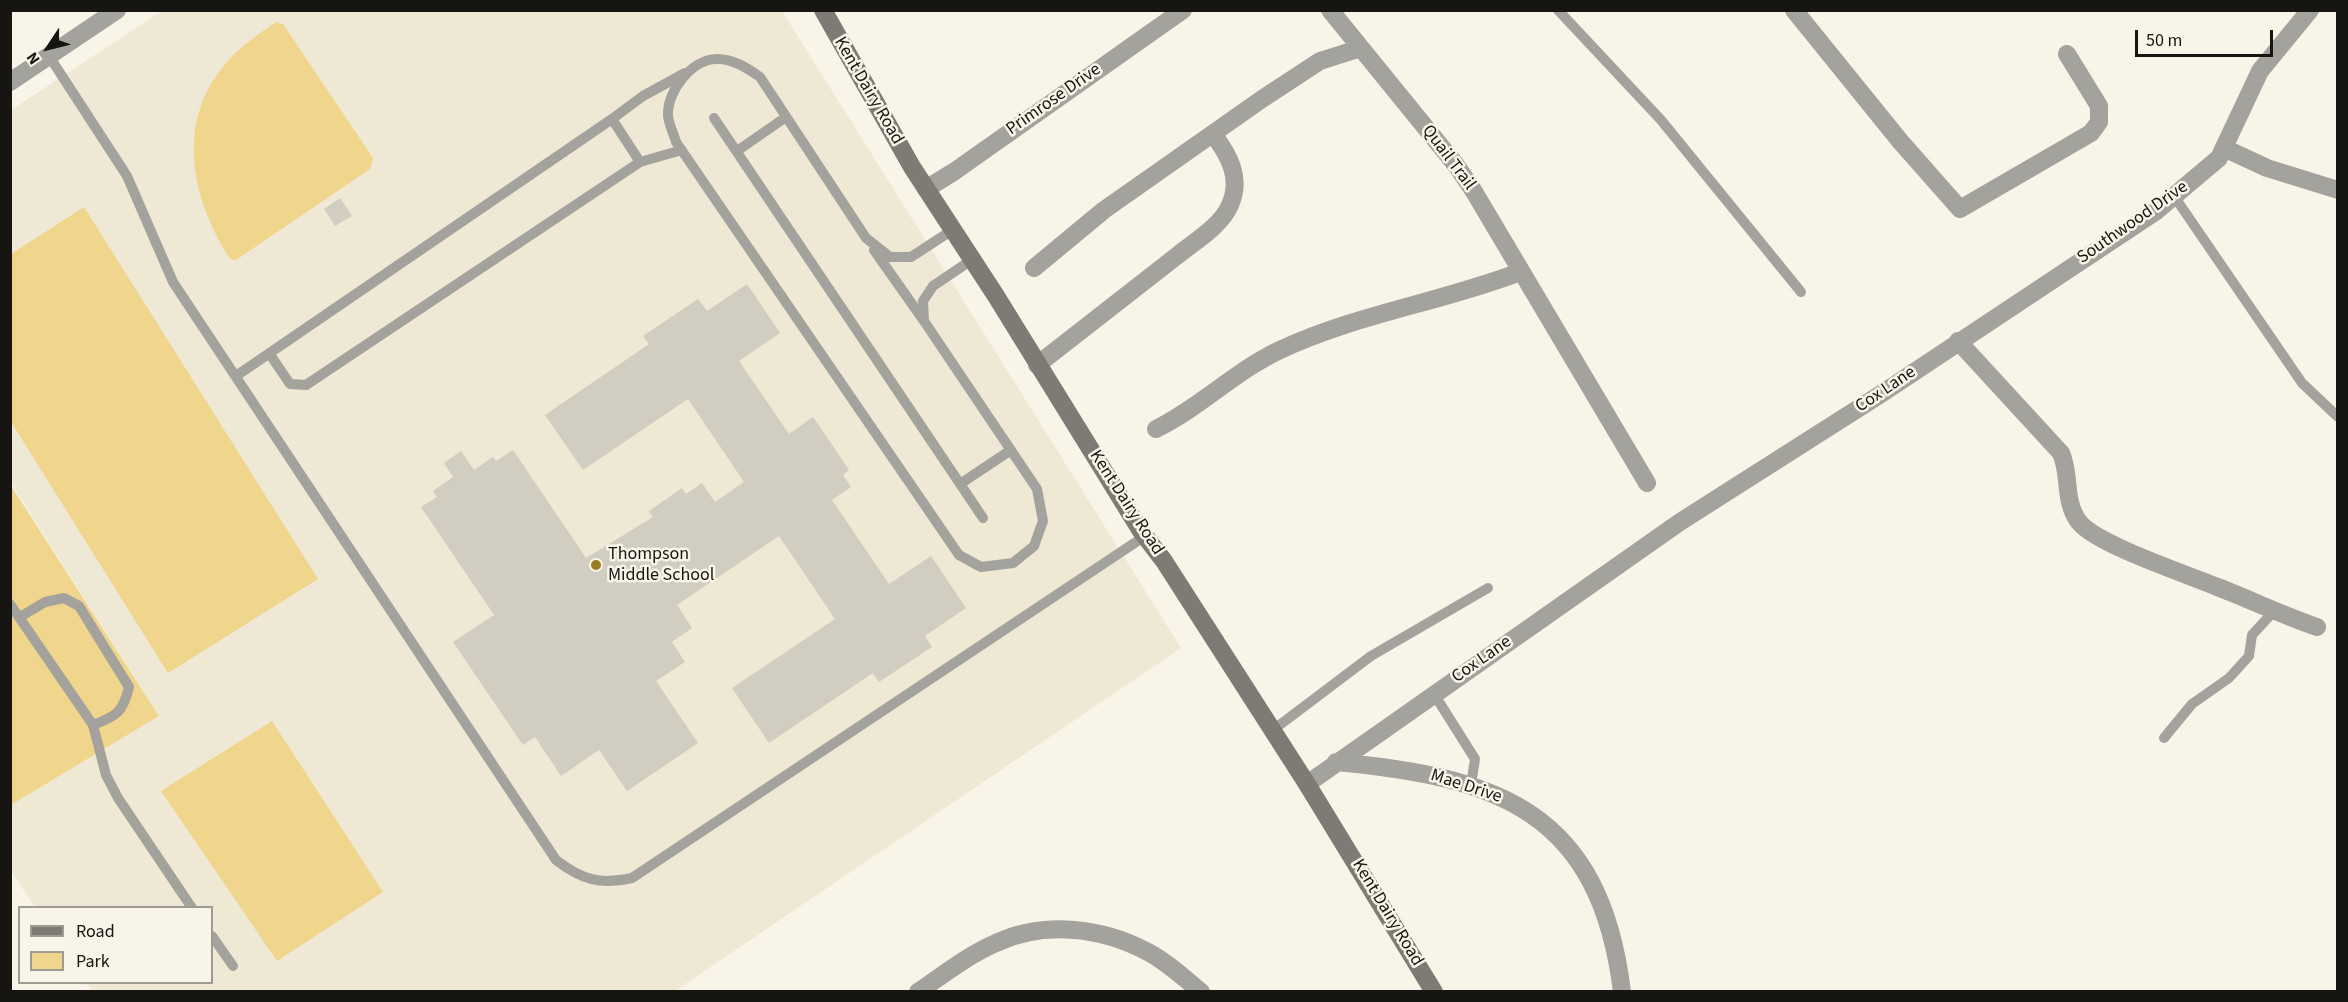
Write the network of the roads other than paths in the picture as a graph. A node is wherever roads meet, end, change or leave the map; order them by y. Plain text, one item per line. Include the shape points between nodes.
1 (117, 10) edge
2 (823, 10) edge
3 (1183, 10) edge
4 (1330, 10) edge
5 (1558, 10) edge
6 (1794, 10) edge
7 (2310, 10) edge
8 (1361, 48) junction
9 (2067, 54) dead end
10 (49, 56) junction
11 (690, 70) junction
12 (10, 82) edge
13 (786, 117) junction
14 (714, 118) dead end
15 (612, 119) junction
16 (1213, 134) junction
17 (2224, 148) junction
18 (682, 150) junction
19 (737, 151) junction
20 (640, 162) junction
21 (926, 189) junction
22 (2337, 190) edge
23 (2174, 196) junction
24 (954, 229) junction
25 (866, 238) junction
26 (973, 260) junction
27 (1034, 268) dead end
28 (1521, 272) junction
29 (1801, 292) dead end
30 (924, 321) junction
31 (1958, 341) junction
32 (269, 353) junction
33 (1037, 365) junction
34 (236, 376) junction
35 (2337, 417) edge
36 (1156, 429) dead end
37 (1011, 450) junction
38 (1647, 483) dead end
39 (960, 484) junction
40 (983, 518) dead end
41 (1144, 536) junction
42 (1488, 588) dead end
43 (10, 603) edge
44 (2274, 611) junction
45 (20, 617) junction
46 (2316, 627) dead end
47 (1434, 693) junction
48 (93, 724) junction
49 (1273, 730) junction
50 (2164, 738) dead end
51 (1336, 762) junction
52 (1307, 783) junction
53 (1471, 785) junction
54 (191, 906) edge
55 (213, 937) edge
56 (233, 966) dead end
57 (918, 992) edge
58 (1202, 992) edge
59 (1434, 992) edge
60 (1622, 992) edge

1 - 10 street
2 - 21 street, Kent Dairy Road
3 - 21 street, Primrose Drive
4 - 8 street, Quail Trail
5 - 29 lane via 1661,120
6 - 9 street via 1960,209 2091,133 2099,122 2099,106
7 - 17 street, Southwood Drive via 2260,71
8 - 16 street via 1320,61
8 - 28 street, Quail Trail via 1456,165
10 - 12 street
10 - 34 lane via 127,176 173,282
11 - 13 lane via 715,59 739,63 760,77
11 - 15 lane
11 - 18 lane via 674,90 668,115
13 - 19 lane
13 - 25 lane
14 - 19 lane
15 - 20 lane
15 - 32 lane
16 - 27 street via 1104,210
16 - 33 street via 1234,171 1235,191 1228,210
17 - 22 street via 2267,168
17 - 23 street, Southwood Drive via 2218,158
18 - 20 lane
18 - 37 lane via 958,555 981,567 1013,563 1034,546 1043,521 1037,489
19 - 39 lane
20 - 32 lane via 306,385 290,384
21 - 24 street, Kent Dairy Road
23 - 31 street, Southwood Drive
23 - 35 lane via 2302,383
24 - 25 lane via 911,257 890,257
24 - 26 street, Kent Dairy Road
25 - 30 lane
26 - 30 lane via 933,286 923,301
26 - 33 street, Kent Dairy Road
28 - 36 street via 1375,315 1280,350 1246,369 1184,416
28 - 38 street, Quail Trail
30 - 37 lane
31 - 44 street via 2061,453 2067,494 2081,525 2153,562
31 - 47 street, Cox Lane via 1680,522
32 - 34 lane
33 - 41 street, Kent Dairy Road
34 - 41 lane via 556,860 575,874 593,880 632,878
37 - 39 lane
39 - 40 lane
41 - 49 street, Kent Dairy Road
42 - 49 lane via 1371,656
43 - 45 lane
44 - 46 street
44 - 50 lane via 2252,635 2249,656 2229,678 2192,704
45 - 48 lane
45 - 48 lane via 45,602 64,598 79,606 129,687 125,706 111,718
47 - 51 street, Cox Lane
47 - 53 lane via 1475,759
48 - 54 lane via 106,775 118,798
49 - 52 street, Kent Dairy Road
51 - 52 street
51 - 53 street, Mae Drive via 1440,776
52 - 59 street, Kent Dairy Road
53 - 60 street, Mae Drive via 1521,806 1558,834 1572,853 1606,916
55 - 56 lane
57 - 58 street via 976,952 1014,935 1077,930 1120,939 1148,952

